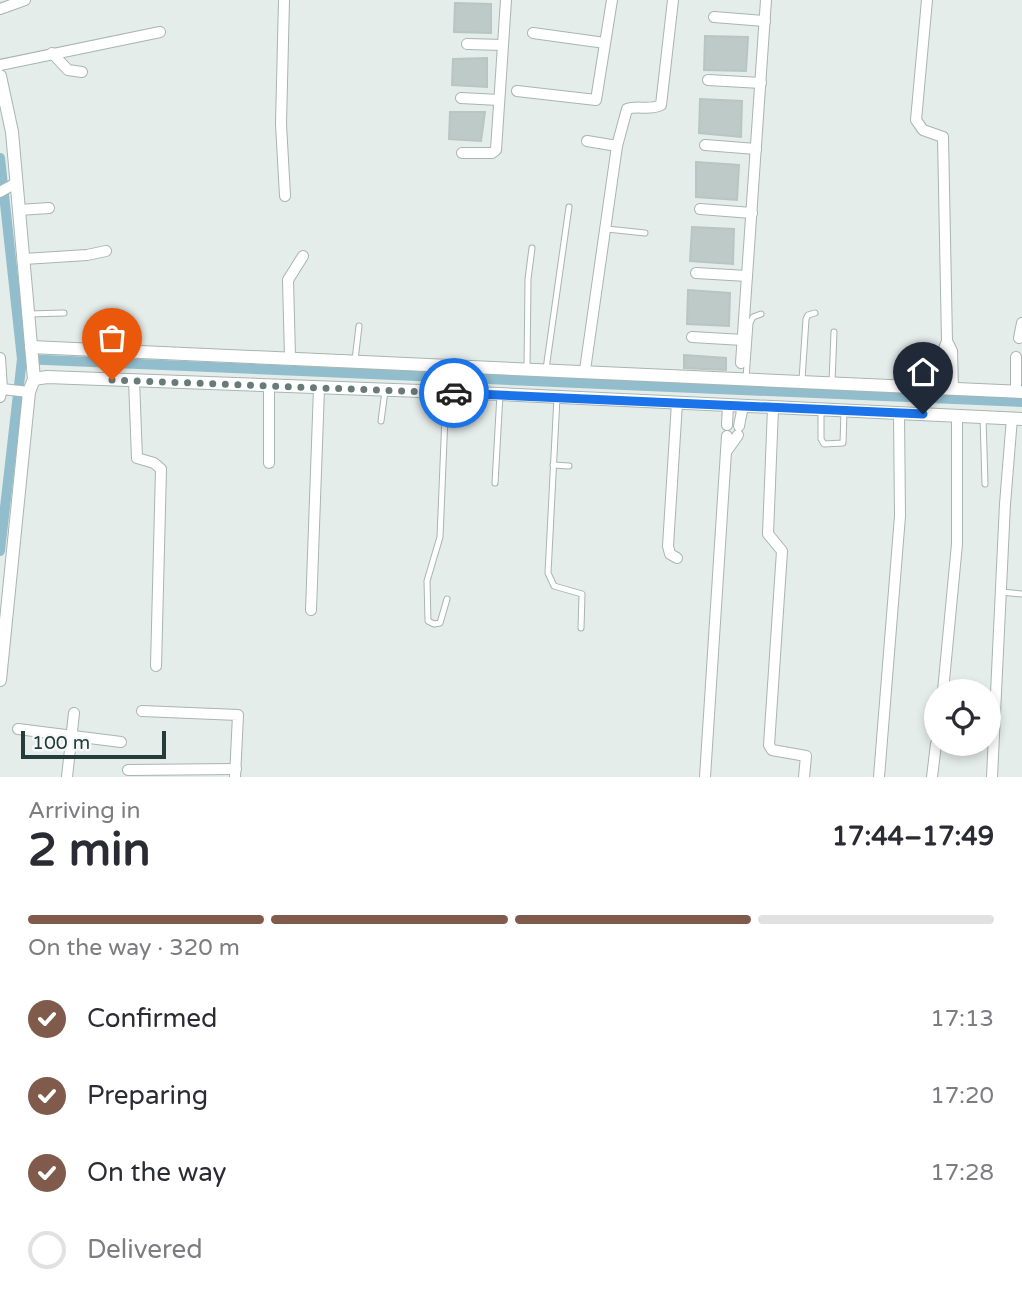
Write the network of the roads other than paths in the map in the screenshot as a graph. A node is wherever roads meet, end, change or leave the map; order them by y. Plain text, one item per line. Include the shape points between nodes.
1 (25, 0) edge
2 (284, 0) edge
3 (506, 0) edge
4 (612, 0) edge
5 (673, 0) edge
6 (766, 0) edge
7 (927, 0) edge
8 (0, 9) edge
9 (714, 17) dead end
10 (765, 21) junction
11 (160, 32) dead end
12 (533, 33) dead end
13 (605, 43) junction
14 (467, 44) dead end
15 (503, 45) junction
16 (52, 53) junction
17 (0, 65) edge
18 (82, 72) dead end
19 (0, 76) edge
20 (708, 80) dead end
21 (761, 83) junction
22 (517, 91) dead end
23 (461, 98) dead end
24 (499, 100) junction
25 (587, 141) dead end
26 (705, 145) dead end
27 (617, 146) junction
28 (756, 149) junction
29 (463, 153) dead end
30 (15, 184) junction
31 (0, 192) edge
32 (285, 196) dead end
33 (569, 207) dead end
34 (49, 208) dead end
35 (700, 209) dead end
36 (19, 210) junction
37 (752, 213) junction
38 (607, 229) junction
39 (645, 233) dead end
40 (532, 248) dead end
41 (106, 251) dead end
42 (303, 256) dead end
43 (23, 258) junction
44 (696, 273) dead end
45 (747, 276) junction
46 (64, 313) dead end
47 (815, 313) dead end
48 (28, 314) junction
49 (761, 314) dead end
50 (1022, 323) edge
51 (359, 326) dead end
52 (834, 332) dead end
53 (692, 337) dead end
54 (1019, 338) dead end
55 (743, 340) junction
56 (31, 349) junction
57 (0, 357) edge
58 (290, 357) junction
59 (1016, 357) dead end
60 (355, 360) junction
61 (741, 363) dead end
62 (527, 368) junction
63 (546, 369) junction
64 (585, 370) junction
65 (34, 376) junction
66 (746, 378) junction
67 (134, 380) junction
68 (802, 381) junction
69 (832, 382) junction
70 (270, 386) junction
71 (319, 388) junction
72 (947, 388) junction
73 (384, 391) junction
74 (2, 392) edge
75 (25, 392) junction
76 (446, 392) junction
77 (1019, 392) edge
78 (500, 394) junction
79 (556, 397) junction
80 (677, 403) junction
81 (728, 405) junction
82 (743, 406) junction
83 (773, 408) junction
84 (821, 410) junction
85 (844, 411) junction
86 (899, 414) junction
87 (957, 416) junction
88 (983, 417) junction
89 (1017, 419) edge
90 (381, 421) dead end
91 (733, 431) junction
92 (269, 463) dead end
93 (553, 465) junction
94 (569, 466) dead end
95 (495, 483) dead end
96 (985, 484) dead end
97 (677, 558) dead end
98 (1001, 592) junction
99 (1022, 594) edge
100 (447, 599) dead end
101 (311, 610) dead end
102 (581, 628) dead end
103 (156, 666) dead end
104 (944, 679) edge
105 (0, 680) edge
106 (142, 711) dead end
107 (74, 713) dead end
108 (18, 729) dead end
109 (71, 735) junction
110 (121, 742) dead end
111 (935, 756) edge
112 (128, 770) dead end
113 (235, 773) edge
114 (67, 777) edge
115 (705, 777) edge
116 (804, 777) edge
117 (879, 777) edge
118 (932, 777) edge
119 (992, 777) edge

1 - 8 street
2 - 32 street via 281,124
3 - 15 street
4 - 13 street
5 - 27 street via 661,105 627,109
6 - 10 street
7 - 72 street via 916,120 923,131 943,137 947,341 953,351
9 - 10 street
10 - 21 street
11 - 16 street
12 - 13 street
13 - 22 street via 596,100
14 - 15 street
15 - 24 street
16 - 17 street
16 - 18 street via 68,70
19 - 30 street via 12,132
20 - 21 street
21 - 28 street
23 - 24 street
24 - 29 street via 495,153
25 - 27 street
26 - 28 street
27 - 38 street
28 - 37 street
30 - 31 street
30 - 36 street
33 - 63 lane
34 - 36 street
35 - 37 street
36 - 43 street
37 - 45 street
38 - 39 lane
38 - 64 street
40 - 62 lane
41 - 43 street
42 - 58 street via 288,280
43 - 48 street
44 - 45 street
45 - 55 street
46 - 48 lane
47 - 68 lane via 806,318
48 - 56 street
49 - 66 lane via 750,323
50 - 54 street
51 - 60 lane
52 - 69 lane
53 - 55 street
55 - 61 street
56 - 58 street
56 - 65 street
57 - 74 street
58 - 60 street
59 - 77 street
60 - 62 street
62 - 63 street
63 - 64 street
64 - 66 street
65 - 67 street
65 - 75 street
66 - 68 street
67 - 70 street
67 - 103 street via 137,458 161,469
68 - 69 street
69 - 72 street
70 - 71 street
70 - 92 street
71 - 73 street
71 - 101 street
72 - 77 street
73 - 76 street
73 - 90 lane
74 - 75 street
75 - 105 street
76 - 78 street
76 - 100 lane via 440,537 427,581 428,621 440,623
78 - 79 street
78 - 95 lane
79 - 80 street
79 - 93 lane
80 - 81 street
80 - 97 street via 668,545
81 - 82 street
81 - 91 street
82 - 83 street
82 - 91 street
83 - 84 street
83 - 116 street via 768,534 782,551 769,745 772,750 806,757
84 - 85 street
84 - 85 lane via 824,444 843,443
85 - 86 street
86 - 87 street
86 - 117 street via 899,530
87 - 88 street
87 - 104 street via 957,544
88 - 89 street
88 - 96 lane
89 - 98 street
91 - 115 street via 726,452
93 - 94 lane
93 - 102 lane via 548,573 554,586 582,594
98 - 99 lane
98 - 119 street
106 - 113 street via 238,715
107 - 109 street
108 - 109 street
109 - 110 street
109 - 114 street
111 - 118 street
112 - 113 street

